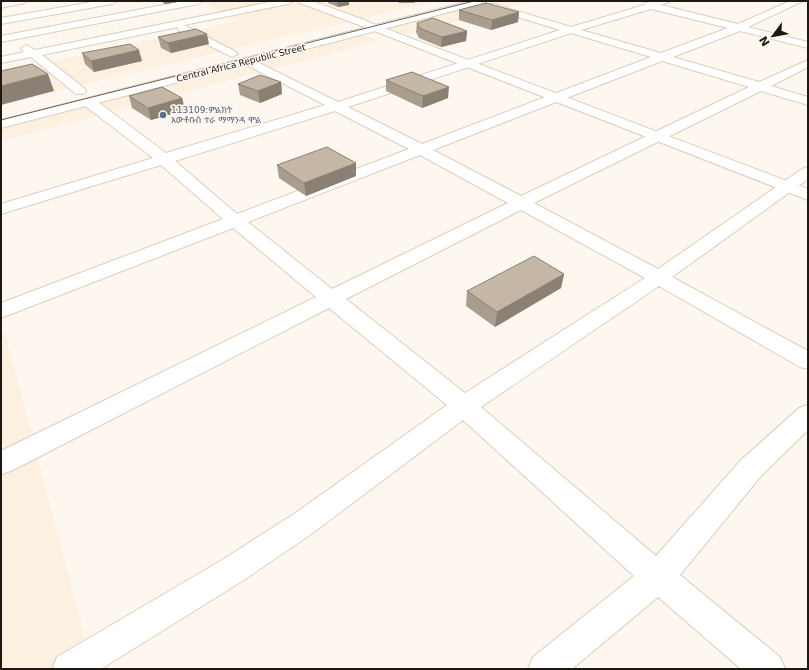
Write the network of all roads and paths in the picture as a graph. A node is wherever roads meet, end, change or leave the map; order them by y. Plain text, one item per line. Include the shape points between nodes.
1 (21, 1) edge
2 (112, 1) edge
3 (198, 1) edge
4 (288, 1) edge
5 (304, 1) edge
6 (453, 1) edge
7 (632, 1) edge
8 (666, 1) edge
9 (798, 1) edge
10 (479, 2) edge
11 (1, 4) edge
12 (138, 4) dead end
13 (651, 6) junction
14 (150, 10) junction
15 (1, 21) edge
16 (175, 24) junction
17 (369, 26) junction
18 (1, 28) edge
19 (738, 28) junction
20 (570, 30) junction
21 (6, 38) edge
22 (808, 45) edge
23 (32, 54) junction
24 (662, 57) junction
25 (239, 58) junction
26 (1, 60) edge
27 (466, 63) junction
28 (808, 63) edge
29 (148, 74) dead end
30 (761, 87) junction
31 (85, 94) junction
32 (556, 97) junction
33 (808, 101) edge
34 (337, 106) junction
35 (1, 111) edge
36 (1, 124) edge
37 (656, 137) junction
38 (421, 150) junction
39 (164, 159) junction
40 (808, 172) edge
41 (797, 191) edge
42 (521, 203) junction
43 (1, 209) edge
44 (235, 221) junction
45 (660, 277) junction
46 (332, 299) junction
47 (1, 311) edge
48 (808, 361) edge
49 (464, 406) junction
50 (808, 415) edge
51 (1, 463) edge
52 (658, 577) junction
53 (69, 669) edge
54 (545, 669) edge
55 (768, 669) edge

1 - 11 street
2 - 15 street
3 - 14 street
4 - 16 street
5 - 17 street
6 - 17 street, Central Africa Republic Street
7 - 13 street
8 - 13 street
9 - 19 street
10 - 17 street, Central Africa Republic Street
10 - 20 street
12 - 14 street
13 - 19 street
13 - 20 street
14 - 16 street
14 - 21 street
16 - 23 street
16 - 25 street
17 - 25 street, Central Africa Republic Street
17 - 25 street, Central Africa Republic Street
17 - 27 street
18 - 21 street
19 - 22 street
19 - 24 street
20 - 24 street
20 - 27 street
21 - 23 street
23 - 26 street
23 - 31 street
24 - 30 street
24 - 32 street
25 - 29 street, Central Africa Republic Street
25 - 31 street, Central Africa Republic Street
25 - 34 street
27 - 32 street
27 - 34 street
28 - 30 street
30 - 33 street
30 - 37 street
31 - 35 street, Central Africa Republic Street via 61,96
31 - 36 street, Central Africa Republic Street
31 - 39 street
32 - 37 street
32 - 38 street
34 - 38 street
34 - 39 street
37 - 41 street
37 - 42 street
38 - 42 street
38 - 44 street
39 - 43 street
39 - 44 street
40 - 41 street
41 - 45 street
42 - 45 street
42 - 46 street
44 - 46 street
44 - 47 street
45 - 48 street
45 - 49 street
46 - 49 street
46 - 51 street
49 - 52 street
49 - 53 street via 304,523 233,570
50 - 52 street via 751,468
52 - 54 street
52 - 55 street

